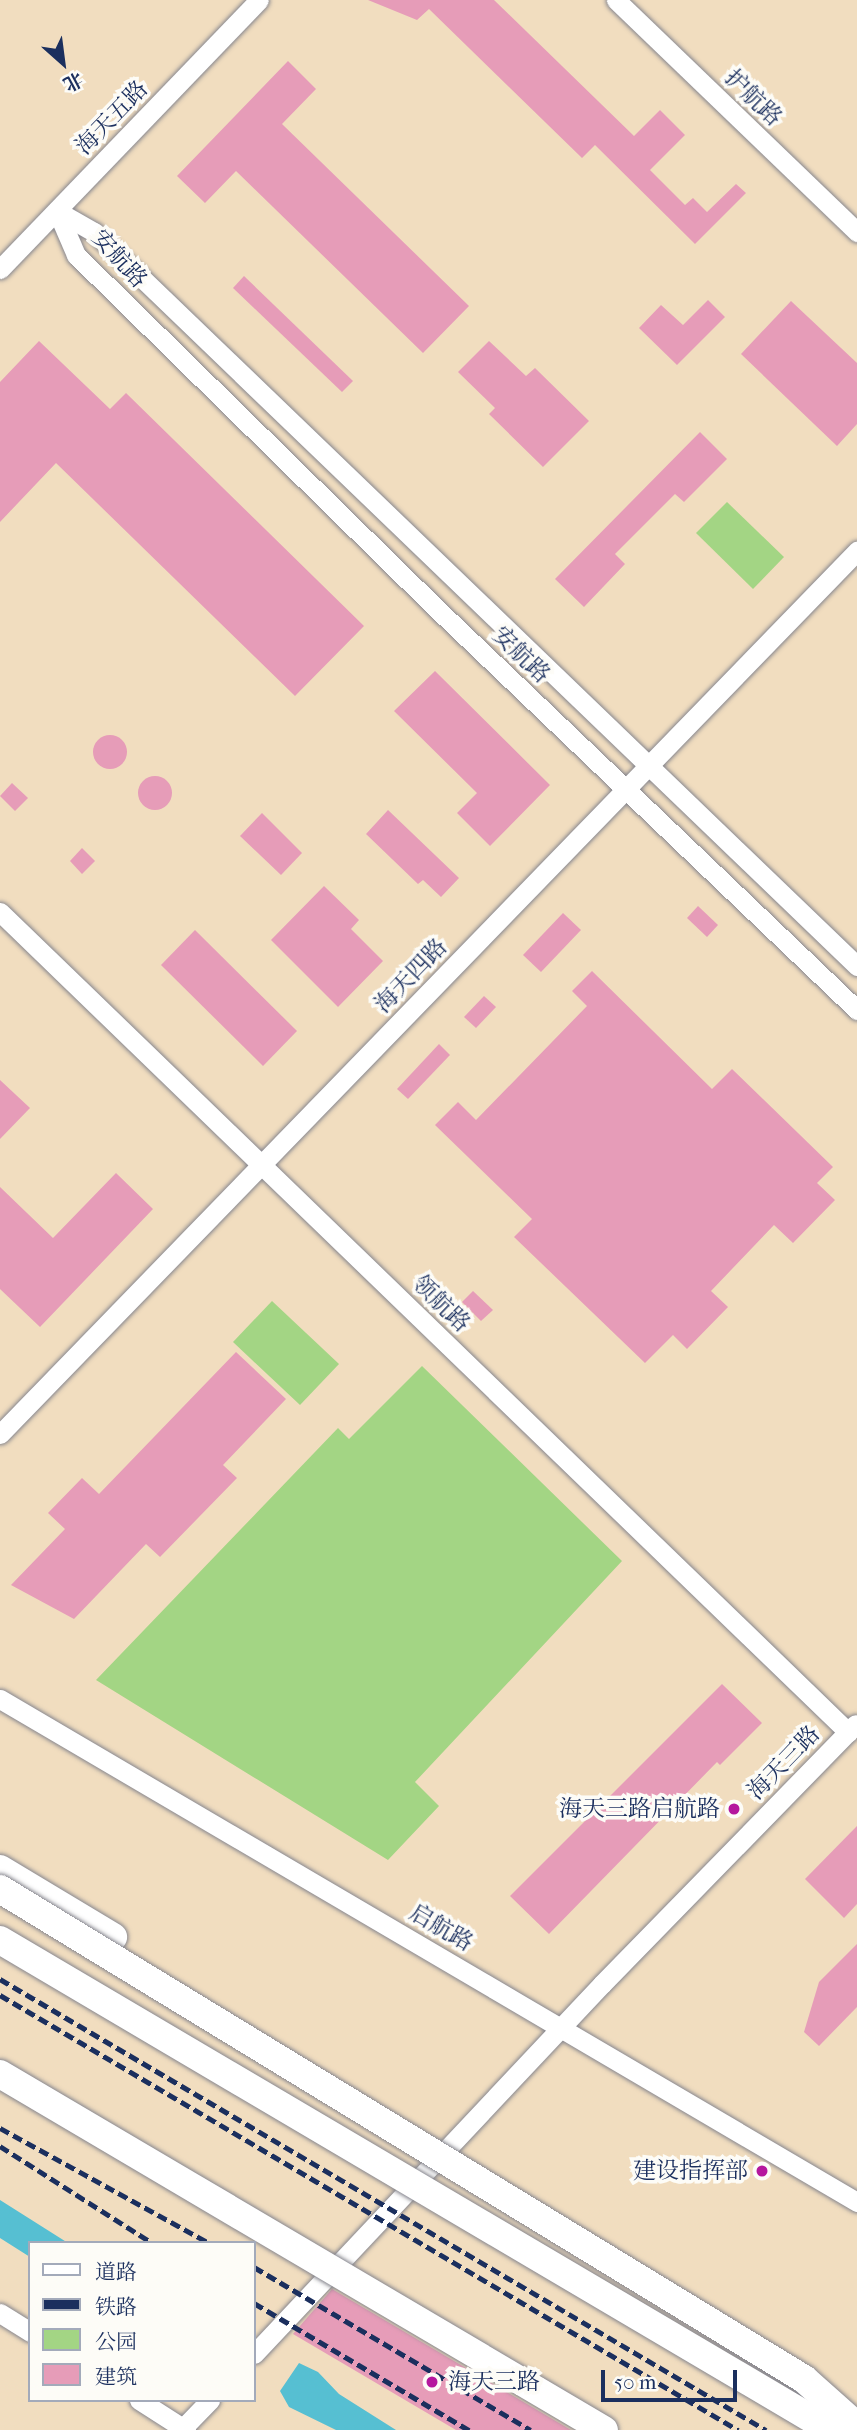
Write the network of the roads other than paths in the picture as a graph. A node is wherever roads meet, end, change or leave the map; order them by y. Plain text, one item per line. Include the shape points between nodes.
1 (260, 0) edge
2 (616, 0) edge
3 (57, 211) junction
4 (857, 232) edge
5 (0, 269) edge
6 (857, 551) edge
7 (648, 765) junction
8 (626, 788) junction
9 (0, 912) edge
10 (857, 966) edge
11 (857, 1010) edge
12 (262, 1164) junction
13 (0, 1434) edge
14 (0, 1699) edge
15 (853, 1727) edge
16 (0, 1869) edge
17 (0, 1889) edge
18 (0, 1940) edge
19 (562, 2028) junction
20 (0, 2074) edge
21 (0, 2081) edge
22 (38, 2096) junction
23 (374, 2115) junction
24 (857, 2202) edge
25 (0, 2313) edge
26 (28, 2331) edge
27 (256, 2352) edge
28 (142, 2402) edge
29 (208, 2402) edge
30 (857, 2426) edge
31 (184, 2429) edge
32 (604, 2430) edge
33 (831, 2430) edge

1 - 3 street, 海天五路
2 - 4 street, 护航路
3 - 5 street, 海天五路
3 - 7 street, 安航路 via 94,232
3 - 8 street, 安航路 via 76,254
6 - 7 street, 海天四路
7 - 8 street, 海天四路
7 - 10 street, 安航路
8 - 11 street, 安航路
8 - 12 street, 海天四路
9 - 12 street, 领航路
12 - 13 street, 海天四路
12 - 15 street, 领航路
14 - 19 street, 启航路
15 - 19 street, 海天三路
16 - 23 highway via 322,2064
17 - 23 highway, bridge
18 - 33 highway, bridge
19 - 24 street, 启航路
19 - 27 street, 海天三路
20 - 22 highway, bridge
21 - 22 highway, bridge
22 - 32 highway, bridge
23 - 30 highway, bridge via 804,2379
25 - 26 street
28 - 31 street
29 - 31 street

